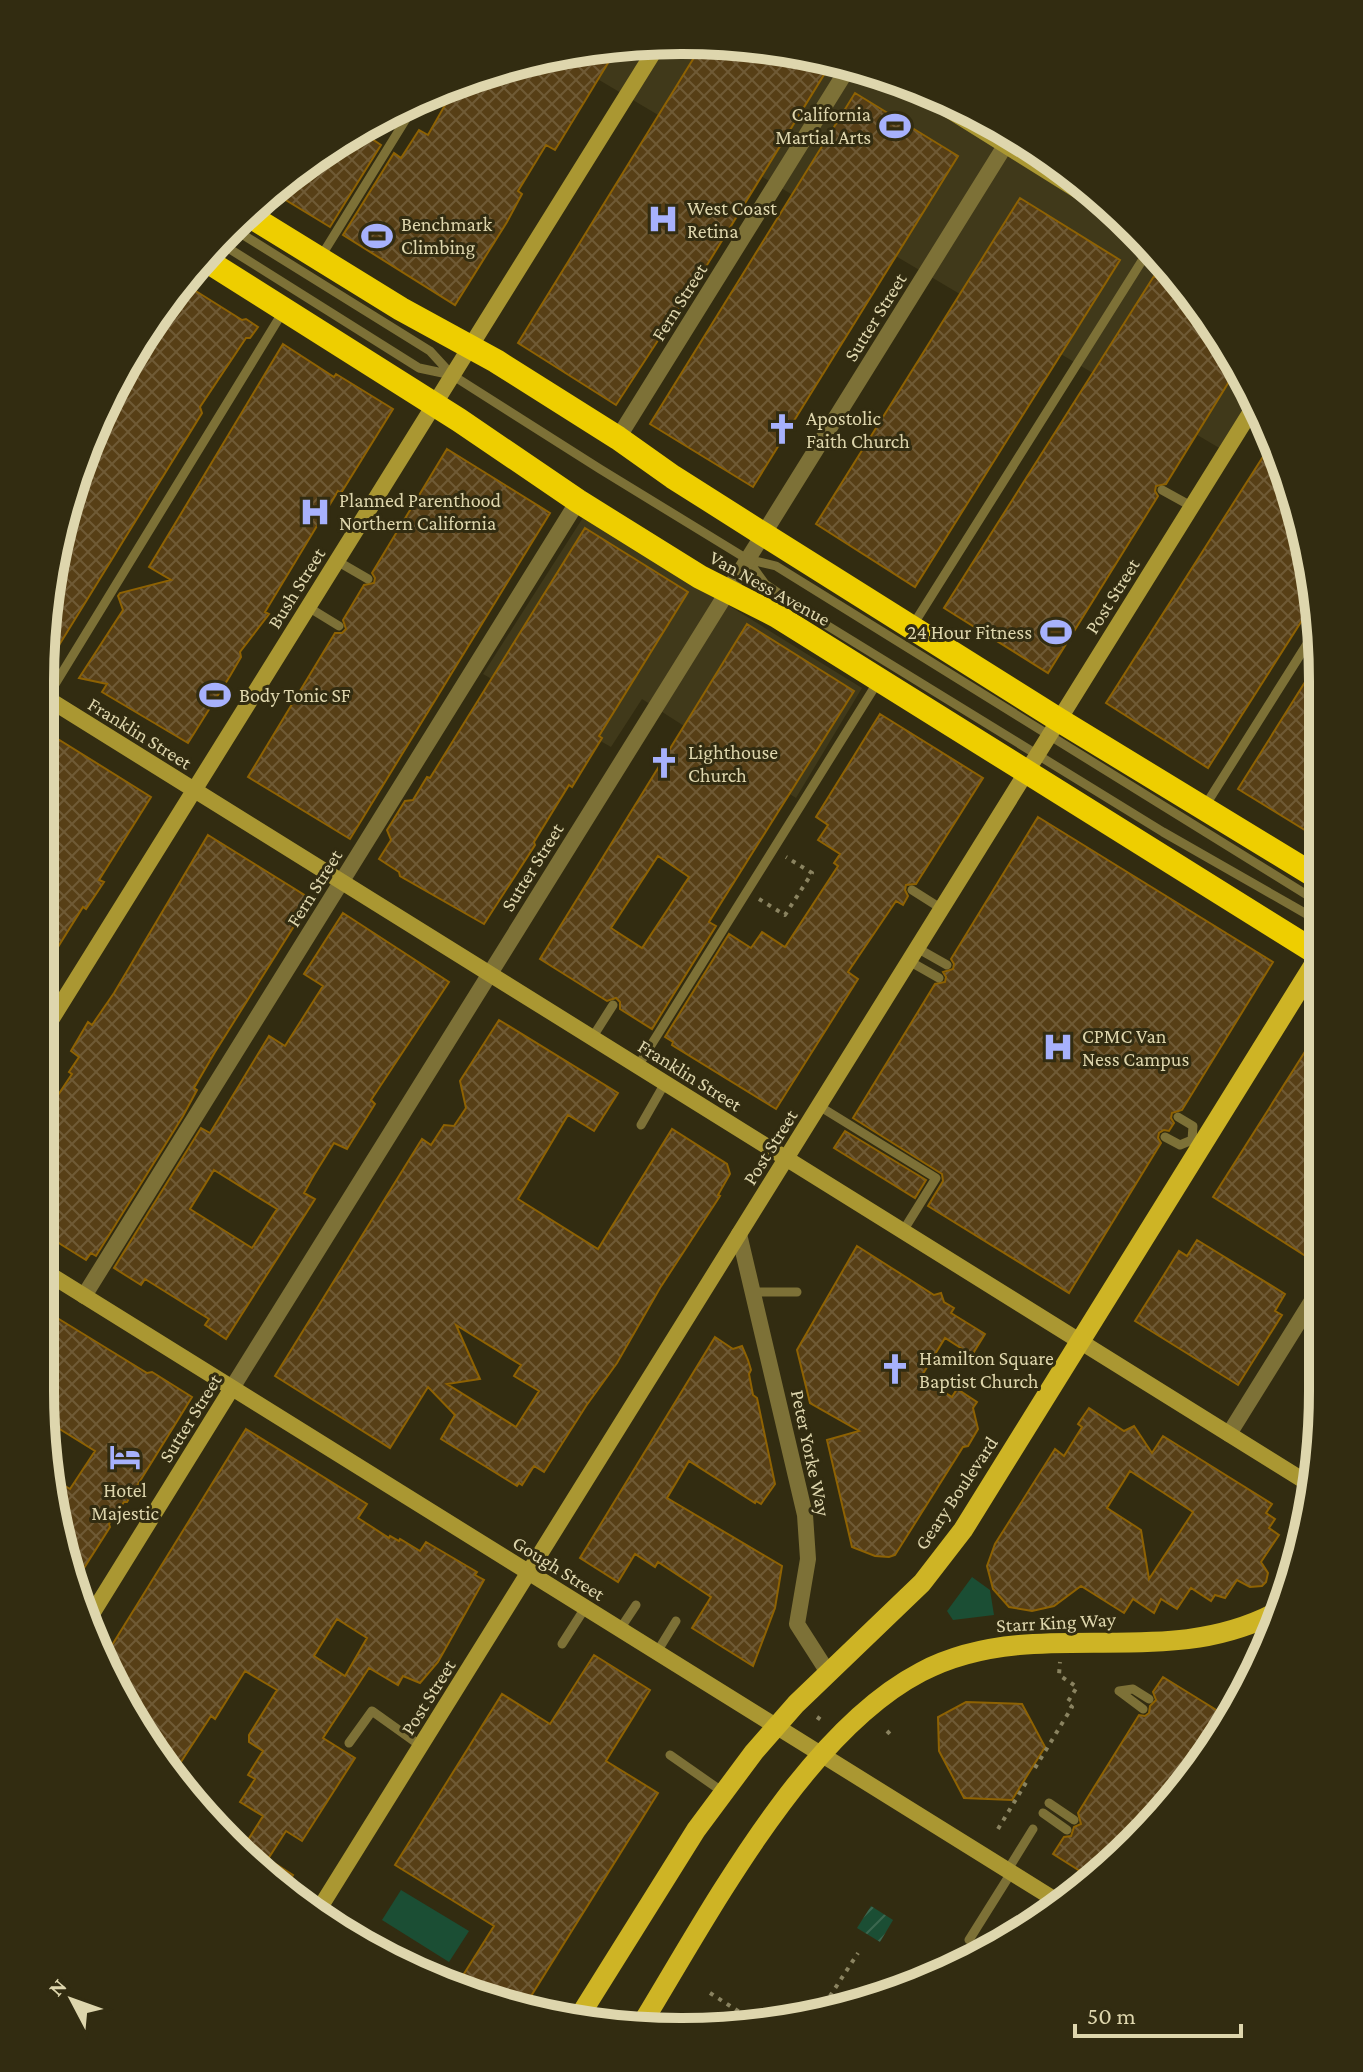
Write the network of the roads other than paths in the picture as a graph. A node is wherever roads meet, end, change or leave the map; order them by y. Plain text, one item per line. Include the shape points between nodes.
1 (652, 55) edge
2 (844, 75) edge
3 (406, 118) edge
4 (1006, 145) edge
5 (257, 220) edge
6 (242, 234) edge
7 (228, 248) edge
8 (320, 258) junction
9 (1144, 258) edge
10 (213, 265) edge
11 (284, 310) junction
12 (469, 347) junction
13 (452, 375) junction
14 (434, 404) junction
15 (1249, 415) edge
16 (618, 438) junction
17 (1162, 490) dead end
18 (578, 501) junction
19 (1191, 506) junction
20 (763, 534) junction
21 (747, 559) junction
22 (337, 561) junction
23 (368, 579) dead end
24 (728, 590) junction
25 (308, 607) junction
26 (339, 626) dead end
27 (911, 628) junction
28 (1308, 642) edge
29 (879, 680) junction
30 (54, 684) edge
31 (54, 704) edge
32 (1054, 728) junction
33 (1032, 763) junction
34 (194, 790) junction
35 (1203, 809) junction
36 (1309, 872) edge
37 (342, 882) junction
38 (912, 890) dead end
39 (1309, 896) edge
40 (942, 909) junction
41 (1309, 915) edge
42 (1309, 948) edge
43 (913, 954) junction
44 (947, 965) dead end
45 (1309, 972) edge
46 (489, 974) junction
47 (939, 978) dead end
48 (613, 1005) dead end
49 (54, 1015) edge
50 (592, 1038) junction
51 (638, 1066) junction
52 (665, 1083) junction
53 (819, 1106) junction
54 (1178, 1117) dead end
55 (641, 1125) dead end
56 (1165, 1137) dead end
57 (1197, 1143) junction
58 (786, 1159) junction
59 (903, 1231) junction
60 (739, 1234) junction
61 (54, 1277) edge
62 (753, 1292) junction
63 (797, 1292) dead end
64 (84, 1296) junction
65 (1309, 1306) edge
66 (1302, 1317) junction
67 (1309, 1321) edge
68 (1081, 1342) junction
69 (232, 1388) junction
70 (1229, 1434) junction
71 (1303, 1480) edge
72 (529, 1573) junction
73 (636, 1605) dead end
74 (585, 1608) junction
75 (94, 1611) edge
76 (1267, 1616) edge
77 (676, 1621) dead end
78 (620, 1629) junction
79 (562, 1644) dead end
80 (657, 1652) junction
81 (829, 1674) junction
82 (1149, 1699) dead end
83 (1143, 1709) dead end
84 (775, 1726) junction
85 (349, 1743) dead end
86 (421, 1746) junction
87 (670, 1755) dead end
88 (821, 1755) junction
89 (723, 1792) junction
90 (1049, 1803) dead end
91 (1043, 1813) dead end
92 (1074, 1820) dead end
93 (1033, 1829) dead end
94 (1067, 1830) dead end
95 (1009, 1872) junction
96 (1051, 1897) edge
97 (322, 1904) edge
98 (969, 1940) dead end
99 (583, 2010) edge
100 (646, 2017) edge

1 - 12 main road, Bush Street
2 - 16 street, Fern Street
3 - 8 lane
4 - 20 street, Sutter Street
5 - 8 highway, Van Ness Avenue
6 - 13 lane via 430,351
7 - 13 lane via 419,368
8 - 12 highway, Van Ness Avenue
9 - 27 lane
10 - 11 highway, Van Ness Avenue
11 - 14 highway, Van Ness Avenue
11 - 30 lane
12 - 13 main road, Bush Street
12 - 16 highway, Van Ness Avenue
13 - 14 main road, Bush Street
13 - 21 lane
14 - 18 highway, Van Ness Avenue
14 - 22 main road, Bush Street
15 - 19 main road, Post Street
16 - 20 highway, Van Ness Avenue
17 - 19 lane
18 - 24 highway, Van Ness Avenue
18 - 37 street, Fern Street
19 - 32 main road, Post Street
20 - 21 street, Sutter Street
20 - 27 highway, Van Ness Avenue
21 - 24 street, Sutter Street
21 - 32 lane via 776,566
21 - 33 lane via 765,584
22 - 23 lane
22 - 25 main road, Bush Street
24 - 29 highway, Van Ness Avenue
24 - 46 street, Sutter Street
25 - 26 lane
25 - 34 main road, Bush Street
27 - 32 highway, Van Ness Avenue
28 - 35 lane
29 - 33 highway, Van Ness Avenue
29 - 51 lane
31 - 34 main road, Franklin Street
32 - 33 main road, Post Street
32 - 35 highway, Van Ness Avenue
32 - 39 lane
33 - 40 main road, Post Street
33 - 41 lane
33 - 42 highway, Van Ness Avenue
34 - 37 main road, Franklin Street
34 - 49 main road, Bush Street
35 - 36 highway, Van Ness Avenue
37 - 46 main road, Franklin Street
37 - 64 street, Fern Street
38 - 40 lane
40 - 43 main road, Post Street
43 - 44 lane
43 - 47 lane
43 - 53 main road, Post Street
45 - 57 main road, Geary Boulevard
46 - 50 main road, Franklin Street
46 - 69 street, Sutter Street
48 - 50 lane
50 - 51 main road, Franklin Street
51 - 52 main road, Franklin Street
52 - 55 lane
52 - 58 main road, Franklin Street
53 - 58 main road, Post Street
53 - 59 lane via 936,1178
54 - 57 lane via 1193,1126
56 - 57 lane via 1180,1145
57 - 68 main road, Geary Boulevard
58 - 59 main road, Franklin Street
58 - 60 main road, Post Street
59 - 68 main road, Franklin Street
60 - 62 street, Peter Yorke Way
60 - 72 main road, Post Street
61 - 64 main road, Gough Street
62 - 63 lane
62 - 81 street, Peter Yorke Way via 805,1515 808,1559 797,1624
64 - 69 main road, Gough Street
65 - 66 street
66 - 67 lane
66 - 70 street
68 - 70 main road, Franklin Street
68 - 81 main road, Geary Boulevard via 943,1558
69 - 72 main road, Gough Street
69 - 75 main road, Sutter Street
70 - 71 main road, Franklin Street
72 - 74 main road, Gough Street
72 - 86 main road, Post Street
73 - 78 lane
74 - 78 main road, Gough Street
74 - 79 lane
76 - 88 main road, Starr King Way via 1197,1640 1019,1645 946,1661 893,1689
77 - 80 lane
78 - 80 main road, Gough Street
80 - 84 main road, Gough Street
81 - 84 main road, Geary Boulevard
82 - 83 lane via 1133,1689 1119,1691
84 - 88 main road, Gough Street
84 - 89 main road, Geary Boulevard
85 - 86 lane via 372,1711
86 - 97 main road, Post Street
87 - 89 lane
88 - 95 main road, Gough Street
88 - 100 main road via 759,1838
89 - 99 main road, Geary Boulevard
90 - 92 lane
91 - 94 lane
93 - 95 lane
95 - 96 main road, Gough Street
95 - 98 lane

